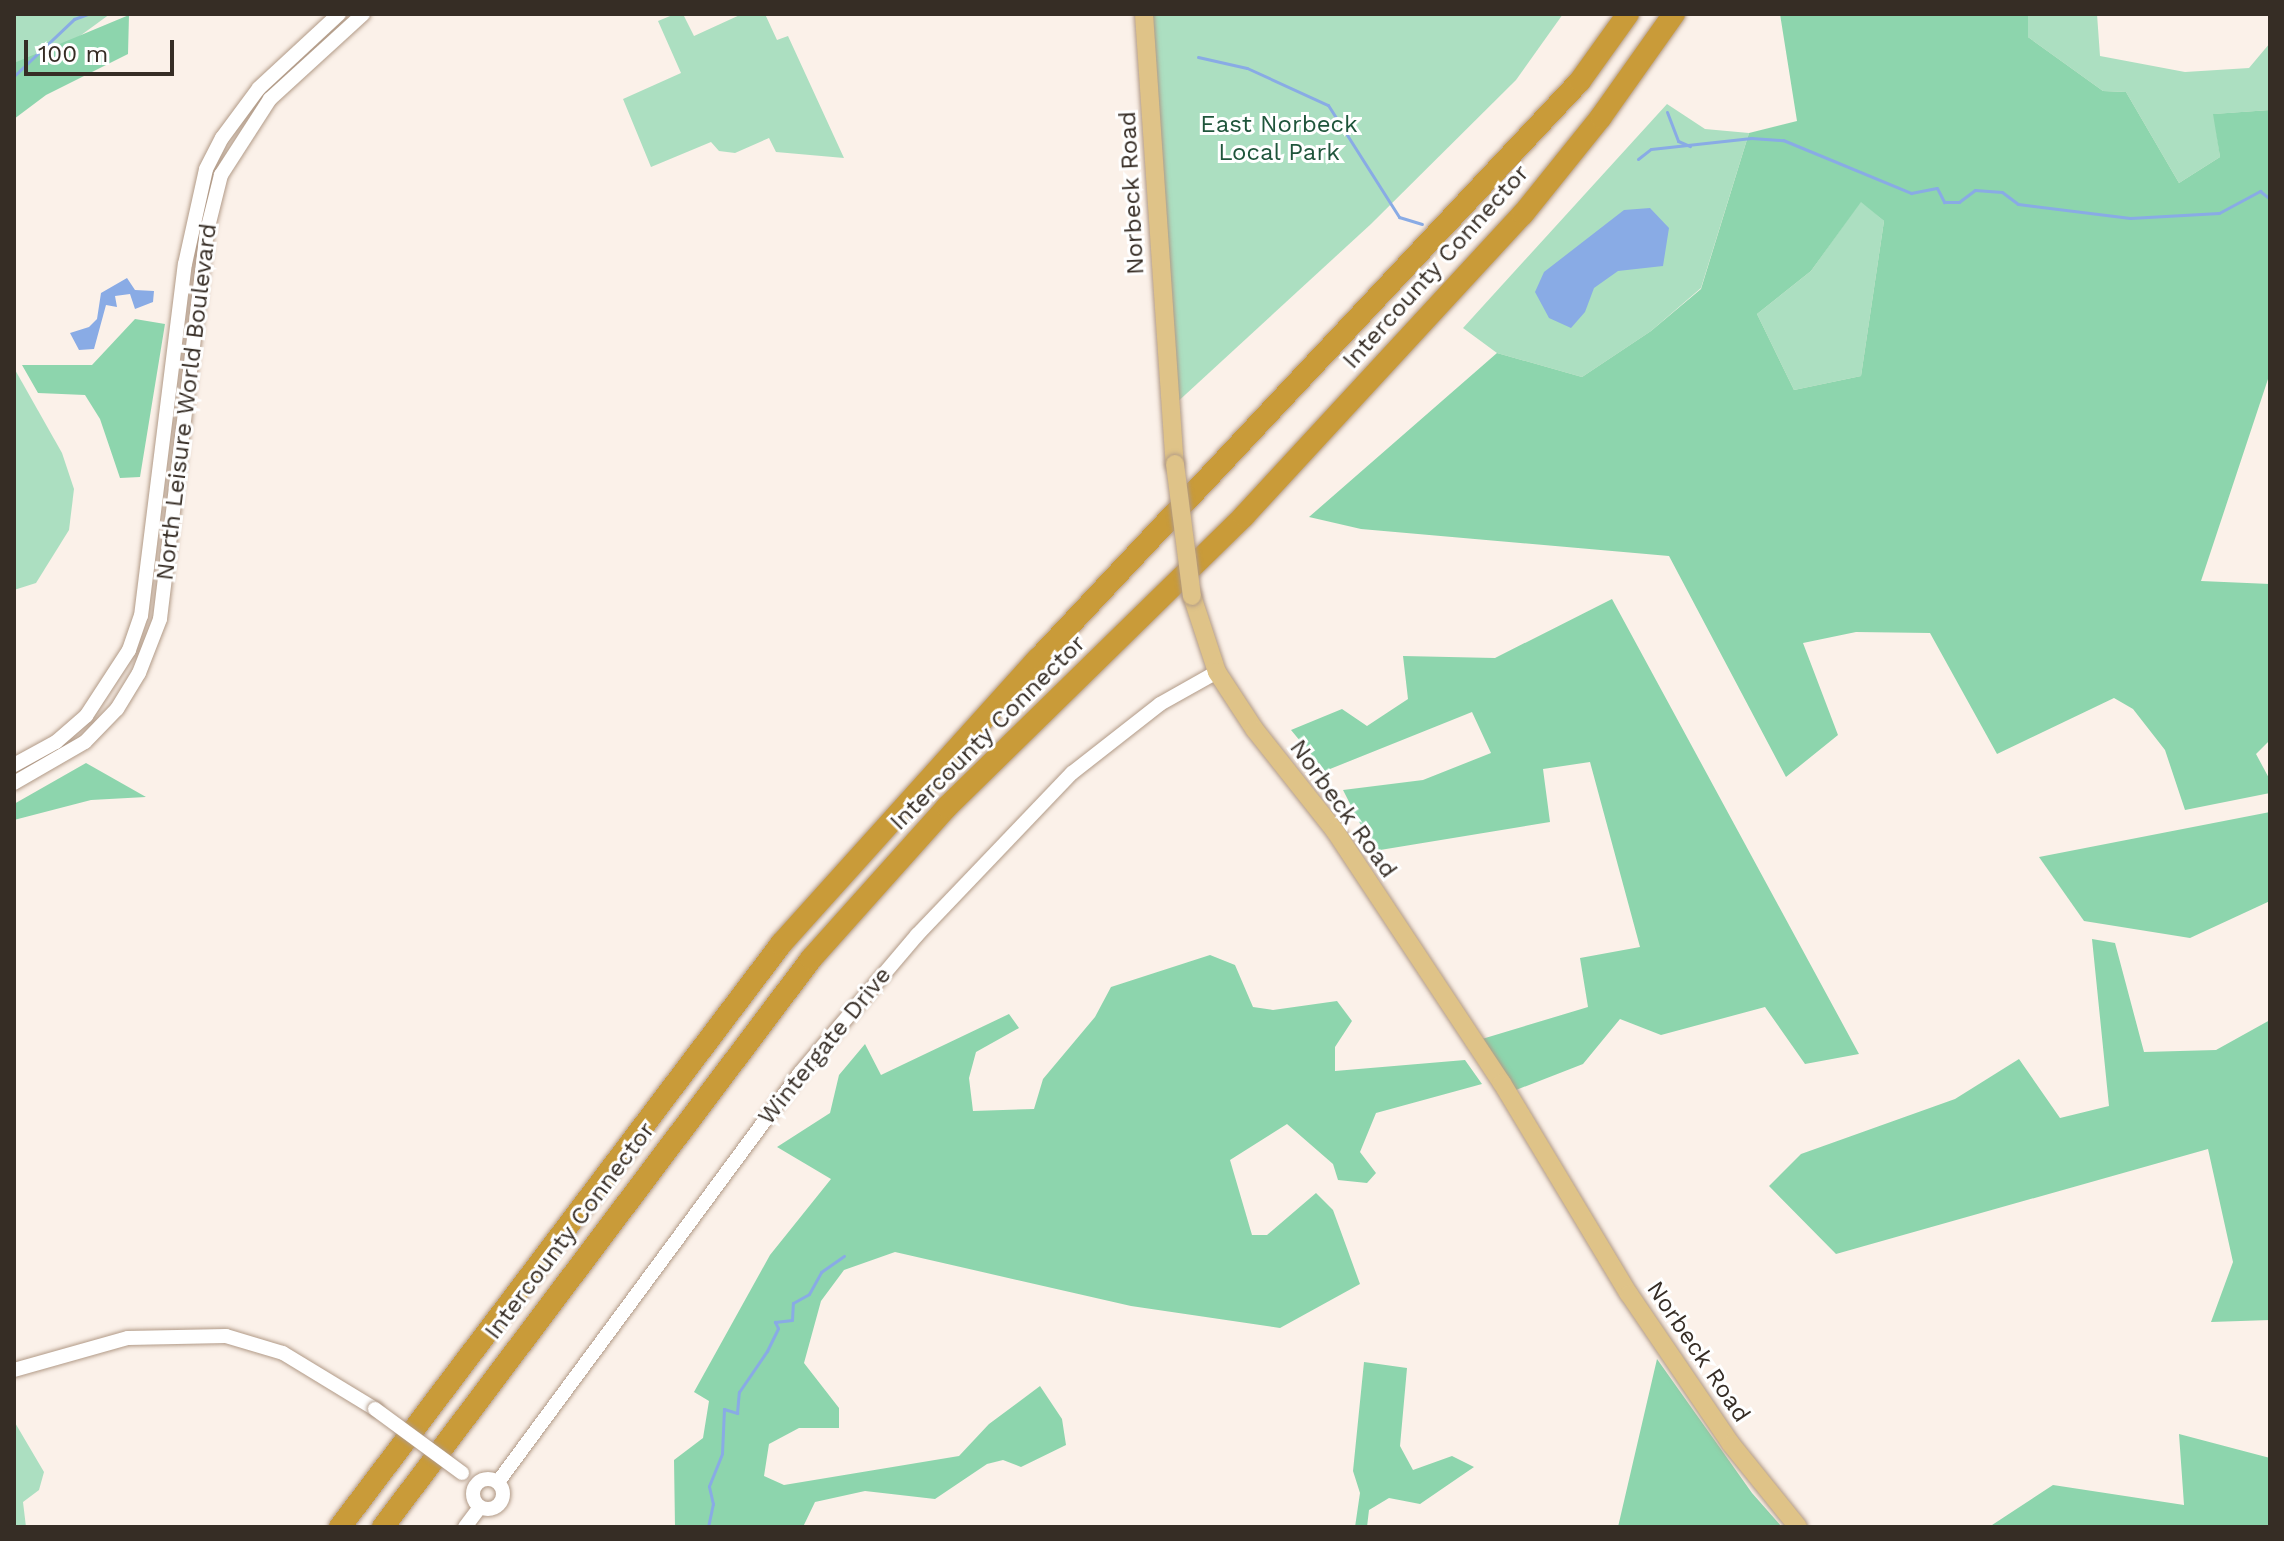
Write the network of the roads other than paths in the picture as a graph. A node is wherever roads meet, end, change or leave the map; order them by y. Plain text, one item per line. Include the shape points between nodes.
1 (339, 14) edge
2 (363, 14) edge
3 (1144, 14) edge
4 (1628, 14) edge
5 (1674, 14) edge
6 (1217, 672) junction
7 (14, 765) edge
8 (14, 783) edge
9 (14, 1370) edge
10 (498, 1482) junction
11 (477, 1483) junction
12 (480, 1507) junction
13 (340, 1527) edge
14 (383, 1527) edge
15 (465, 1527) edge
16 (1798, 1527) edge

1 - 7 street, North Leisure World Boulevard via 259,88 206,169 185,264 141,616 129,650 86,716 56,742
2 - 8 street, North Leisure World Boulevard via 270,99 235,145 221,175 207,231 160,619 139,673 117,709 85,742
3 - 6 main road, Norbeck Road, bridge via 1175,464 1192,596
4 - 13 highway, Intercounty Connector via 1580,81 1038,659 781,944
5 - 14 highway, Intercounty Connector via 1523,214 1244,516 947,807 811,959
6 - 10 street, Wintergate Drive via 1160,704 1072,773 917,935 800,1073
6 - 16 main road, Norbeck Road via 1255,730 1335,831 1507,1092 1629,1294 1731,1444
9 - 11 street, bridge via 128,1338 226,1336 279,1351 375,1409
10 - 11 street via 488,1478
10 - 12 street via 502,1501 490,1510
11 - 12 street via 472,1491
12 - 15 street

